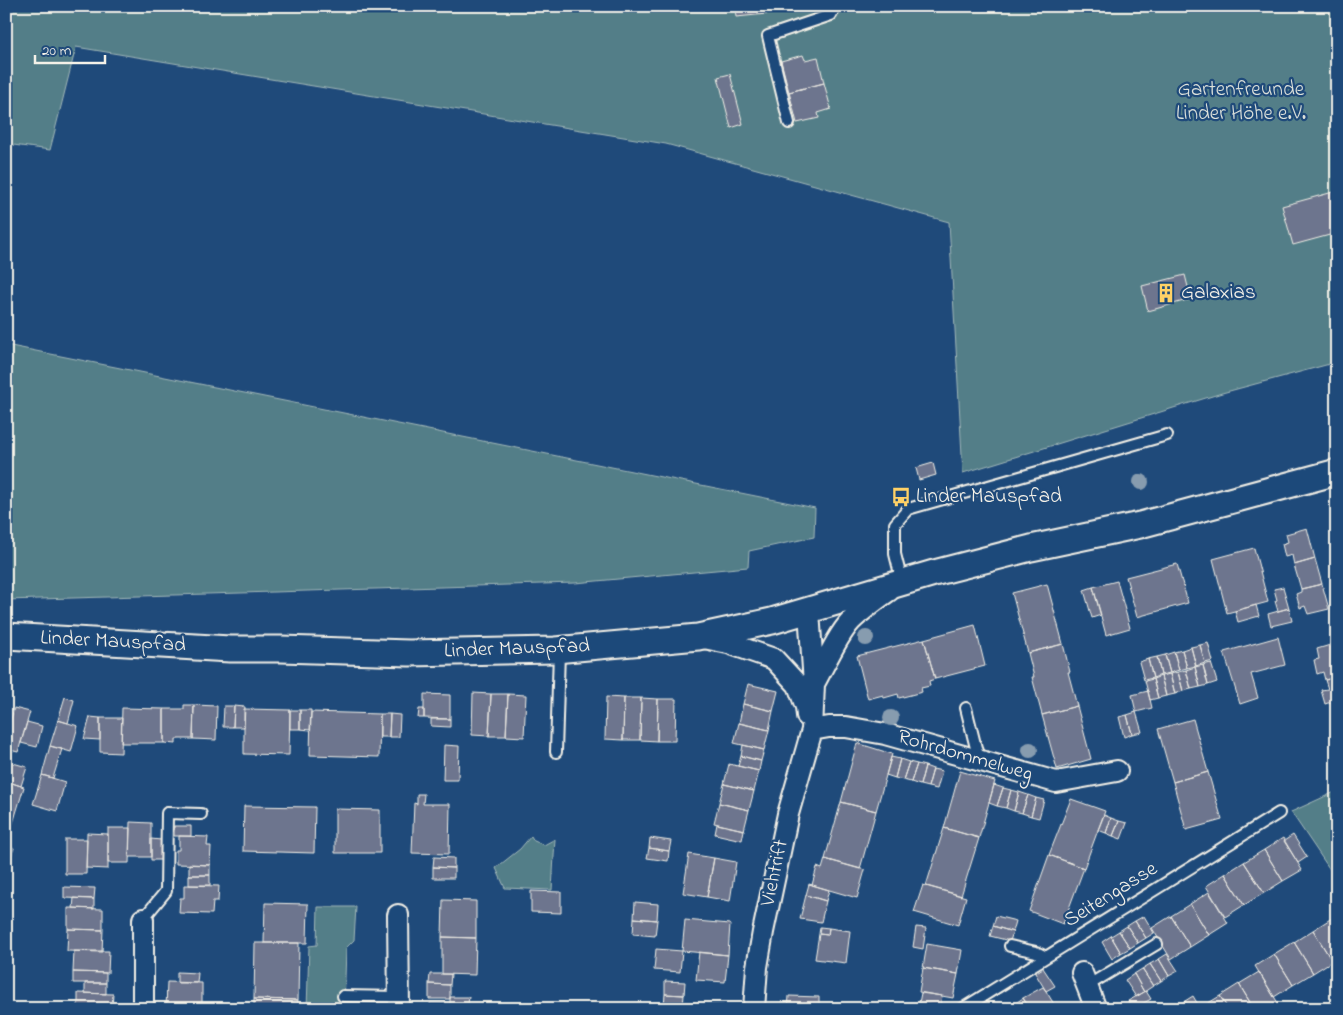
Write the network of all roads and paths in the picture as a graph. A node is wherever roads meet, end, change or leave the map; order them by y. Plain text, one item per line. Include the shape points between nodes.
1 (836, 6) edge
2 (789, 123) dead end
3 (1167, 435) dead end
4 (1337, 472) edge
5 (902, 582) junction
6 (809, 611) junction
7 (6, 636) edge
8 (698, 637) junction
9 (559, 650) junction
10 (814, 684) junction
11 (966, 708) dead end
12 (810, 735) junction
13 (556, 752) dead end
14 (979, 760) junction
15 (1117, 771) dead end
16 (1279, 813) dead end
17 (201, 814) dead end
18 (398, 915) dead end
19 (143, 919) joint
20 (1158, 944) dead end
21 (1010, 946) dead end
22 (1046, 958) junction
23 (1084, 980) joint
24 (343, 996) dead end
25 (400, 1003) edge
26 (143, 1009) edge
27 (754, 1009) edge
28 (962, 1009) edge
29 (1096, 1009) edge

1 - 2 lane via 831,15 768,36
3 - 5 lane via 908,508 895,524 895,554
4 - 5 street, Linder Mauspfad via 1140,525 1031,548
5 - 6 street, Linder Mauspfad
5 - 10 street, Viehtrift via 849,623
6 - 8 street, Linder Mauspfad
6 - 10 street, Viehtrift
7 - 9 street, Linder Mauspfad via 230,649 409,653
8 - 9 street, Linder Mauspfad
8 - 12 street, Viehtrift via 728,643 774,659 798,685 806,707
9 - 13 lane
10 - 12 street, Viehtrift
11 - 14 lane
12 - 14 street, Rohrdommelweg via 829,727 846,727 885,734
12 - 27 street, Viehtrift via 788,814 763,932
14 - 15 street, Rohrdommelweg via 1056,782
16 - 22 lane, Seitengasse
17 - 19 lane via 167,813 166,891
18 - 25 street
19 - 26 street
20 - 23 lane
21 - 22 lane via 1036,952
22 - 28 lane, Seitengasse
23 - 29 street
24 - 25 lane

